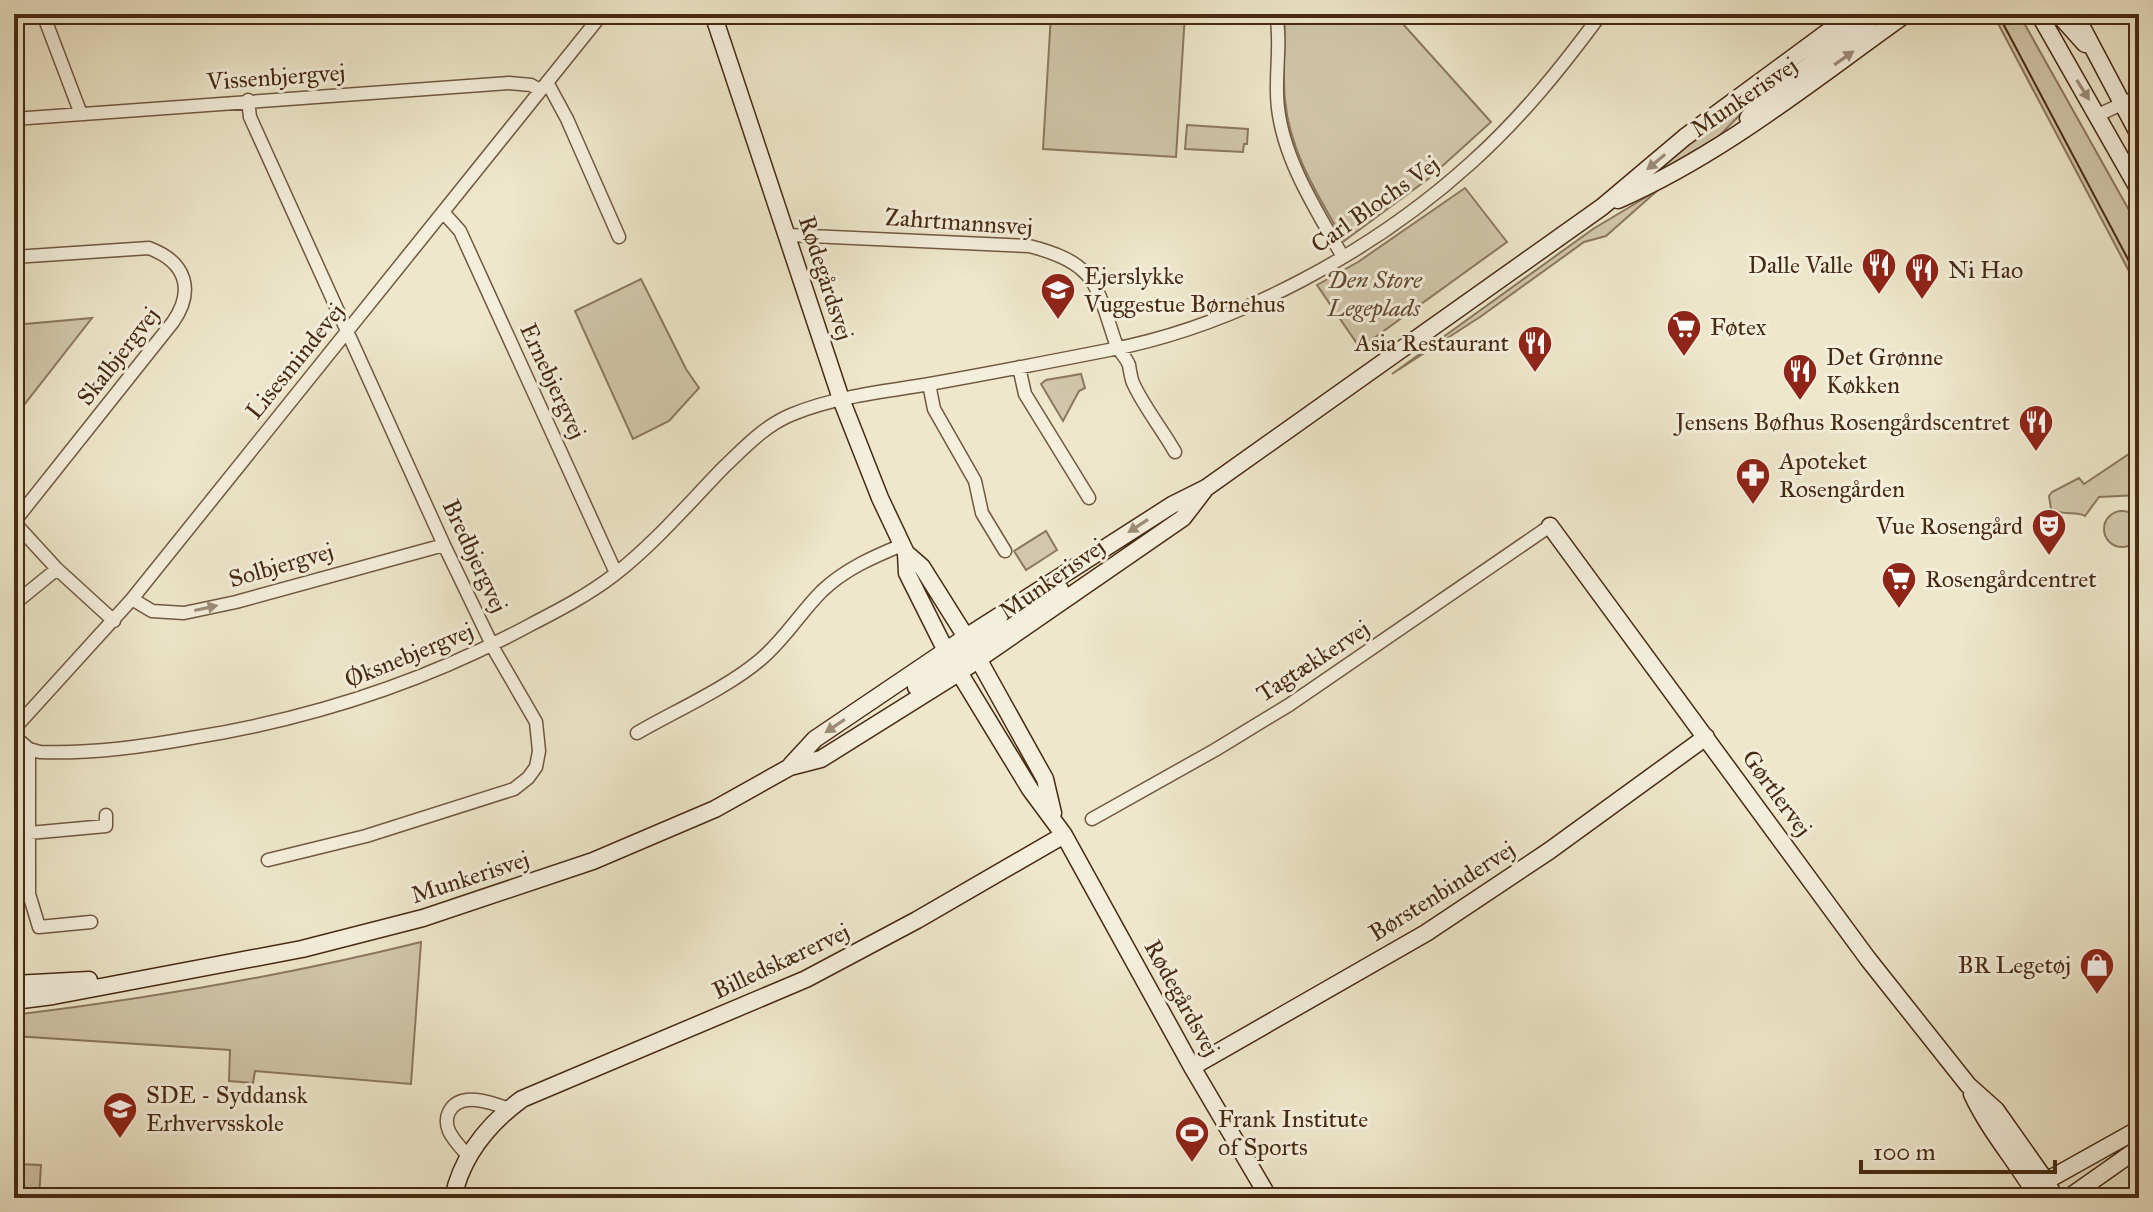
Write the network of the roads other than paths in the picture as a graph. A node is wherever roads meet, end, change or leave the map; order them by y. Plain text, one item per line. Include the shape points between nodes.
1 (43, 14) edge
2 (602, 14) edge
3 (713, 14) edge
4 (1276, 14) edge
5 (1601, 14) edge
6 (1852, 14) edge
7 (1878, 14) edge
8 (1906, 14) edge
9 (2039, 14) edge
10 (2058, 14) edge
11 (2075, 14) edge
12 (2086, 14) edge
13 (2097, 57) junction
14 (544, 86) junction
15 (2139, 96) edge
16 (248, 100) junction
17 (2122, 103) junction
18 (81, 114) junction
19 (2098, 115) junction
20 (14, 119) edge
21 (1735, 135) junction
22 (2139, 135) edge
23 (2139, 190) edge
24 (1602, 207) junction
25 (443, 212) junction
26 (788, 235) junction
27 (619, 237) dead end
28 (14, 257) edge
29 (1343, 257) junction
30 (347, 331) junction
31 (1118, 348) junction
32 (1019, 367) junction
33 (929, 384) junction
34 (841, 399) junction
35 (1175, 452) dead end
36 (1206, 488) junction
37 (1089, 498) dead end
38 (14, 522) edge
39 (1550, 526) joint
40 (444, 545) junction
41 (1005, 551) dead end
42 (904, 553) junction
43 (57, 569) junction
44 (616, 573) junction
45 (132, 599) junction
46 (14, 604) edge
47 (114, 621) junction
48 (492, 645) junction
49 (963, 655) junction
50 (14, 729) edge
51 (637, 733) dead end
52 (14, 736) edge
53 (1706, 737) junction
54 (29, 749) junction
55 (790, 767) junction
56 (106, 815) dead end
57 (1092, 819) dead end
58 (1060, 828) junction
59 (29, 833) junction
60 (268, 860) dead end
61 (14, 894) edge
62 (29, 894) junction
63 (91, 922) dead end
64 (147, 977) junction
65 (14, 984) edge
66 (14, 1001) edge
67 (1192, 1067) junction
68 (509, 1109) junction
69 (2139, 1129) edge
70 (2139, 1138) edge
71 (2139, 1148) edge
72 (469, 1157) junction
73 (2046, 1195) edge
74 (453, 1198) edge
75 (1269, 1198) edge

1 - 18 street
2 - 14 street, Lisesmindevej
3 - 26 street, Rødegårdsvej
4 - 29 street via 1277,104 1283,136
5 - 29 street, Carl Blochs Vej via 1537,95 1470,164
6 -> 24 street, Munkerisvej via 1685,137
7 - 21 street via 1762,101
21 -> 8 street, Munkerisvej
9 -> 19 street
10 - 13 street
11 - 13 street
12 - 17 street via 2108,57
13 - 17 street
14 - 16 street, Vissenbjergvej via 509,83
14 - 25 street, Lisesmindevej
14 - 27 street via 567,119
15 - 17 street
16 - 18 street, Vissenbjergvej
16 - 30 street, Bredbjergvej via 250,117
17 - 19 street
17 - 22 street
18 - 20 street, Vissenbjergvej
19 - 23 street
21 - 24 street, Munkerisvej via 1666,179
24 - 36 street, Munkerisvej
25 - 30 street, Lisesmindevej
25 - 44 street, Ernebjergvej via 460,231
26 - 31 street, Zahrtmannsvej via 1029,246 1053,252 1091,278
26 - 34 street, Rødegårdsvej
28 - 38 street, Skalbjergvej via 149,248 176,264 185,294 173,322
29 - 31 street, Carl Blochs Vej via 1235,311
30 - 40 street, Bredbjergvej
30 - 45 street, Lisesmindevej
31 - 32 street, Carl Blochs Vej
31 - 35 street
32 - 33 street, Carl Blochs Vej
32 - 37 street via 1025,394
33 - 34 street, Carl Blochs Vej
33 - 41 street via 934,409 975,481 982,513
34 - 42 street, Rødegårdsvej
34 - 44 street, Øksnebjergvej via 774,423
36 -> 49 street, Munkerisvej via 1103,549
36 - 49 street, Munkerisvej via 1183,518
38 - 43 street
39 - 53 street, Gørtlervej
39 - 57 street, Tagtækkervej via 1289,705
45 -> 40 street, Solbjergvej via 152,611 184,613
40 - 48 street, Bredbjergvej
42 - 49 street, Rødegårdsvej via 907,573
42 - 49 street, Rødegårdsvej via 922,567
42 - 51 street via 864,561 838,577 782,640 745,671
43 - 46 street
43 - 47 street
44 - 48 street, Øksnebjergvej
45 - 47 street, Lisesmindevej
47 - 50 street, Lisesmindevej
48 - 54 street, Øksnebjergvej via 377,694 264,725 127,747
48 - 60 street, Bredbjergvej via 536,722 539,751 528,778 514,789 463,807
49 -> 55 street, Munkerisvej via 815,739
49 - 55 street, Munkerisvej via 851,740 821,759
49 - 58 street, Rødegårdsvej via 1030,789
49 - 58 street, Rødegårdsvej via 1045,779
52 - 54 street
53 - 67 street, Børstenbindervej via 1426,933
53 - 73 street, Gørtlervej via 1868,959 1968,1085 1996,1110
54 - 59 street
55 - 64 street, Munkerisvej via 715,809 512,890 302,949
56 - 59 street via 106,826
58 - 67 street, Rødegårdsvej
58 - 68 street, Billedskærervej via 917,920 806,979 537,1091
59 - 62 street
61 - 62 street
62 - 63 street via 39,927
64 - 65 street, Munkerisvej
64 - 66 street, Munkerisvej
67 - 75 street, Rødegårdsvej
68 - 72 street, Billedskærervej via 487,1129
68 - 72 street via 479,1100 452,1107 447,1126
69 - 73 street
70 - 73 street
71 - 73 street
72 - 74 street, Billedskærervej

